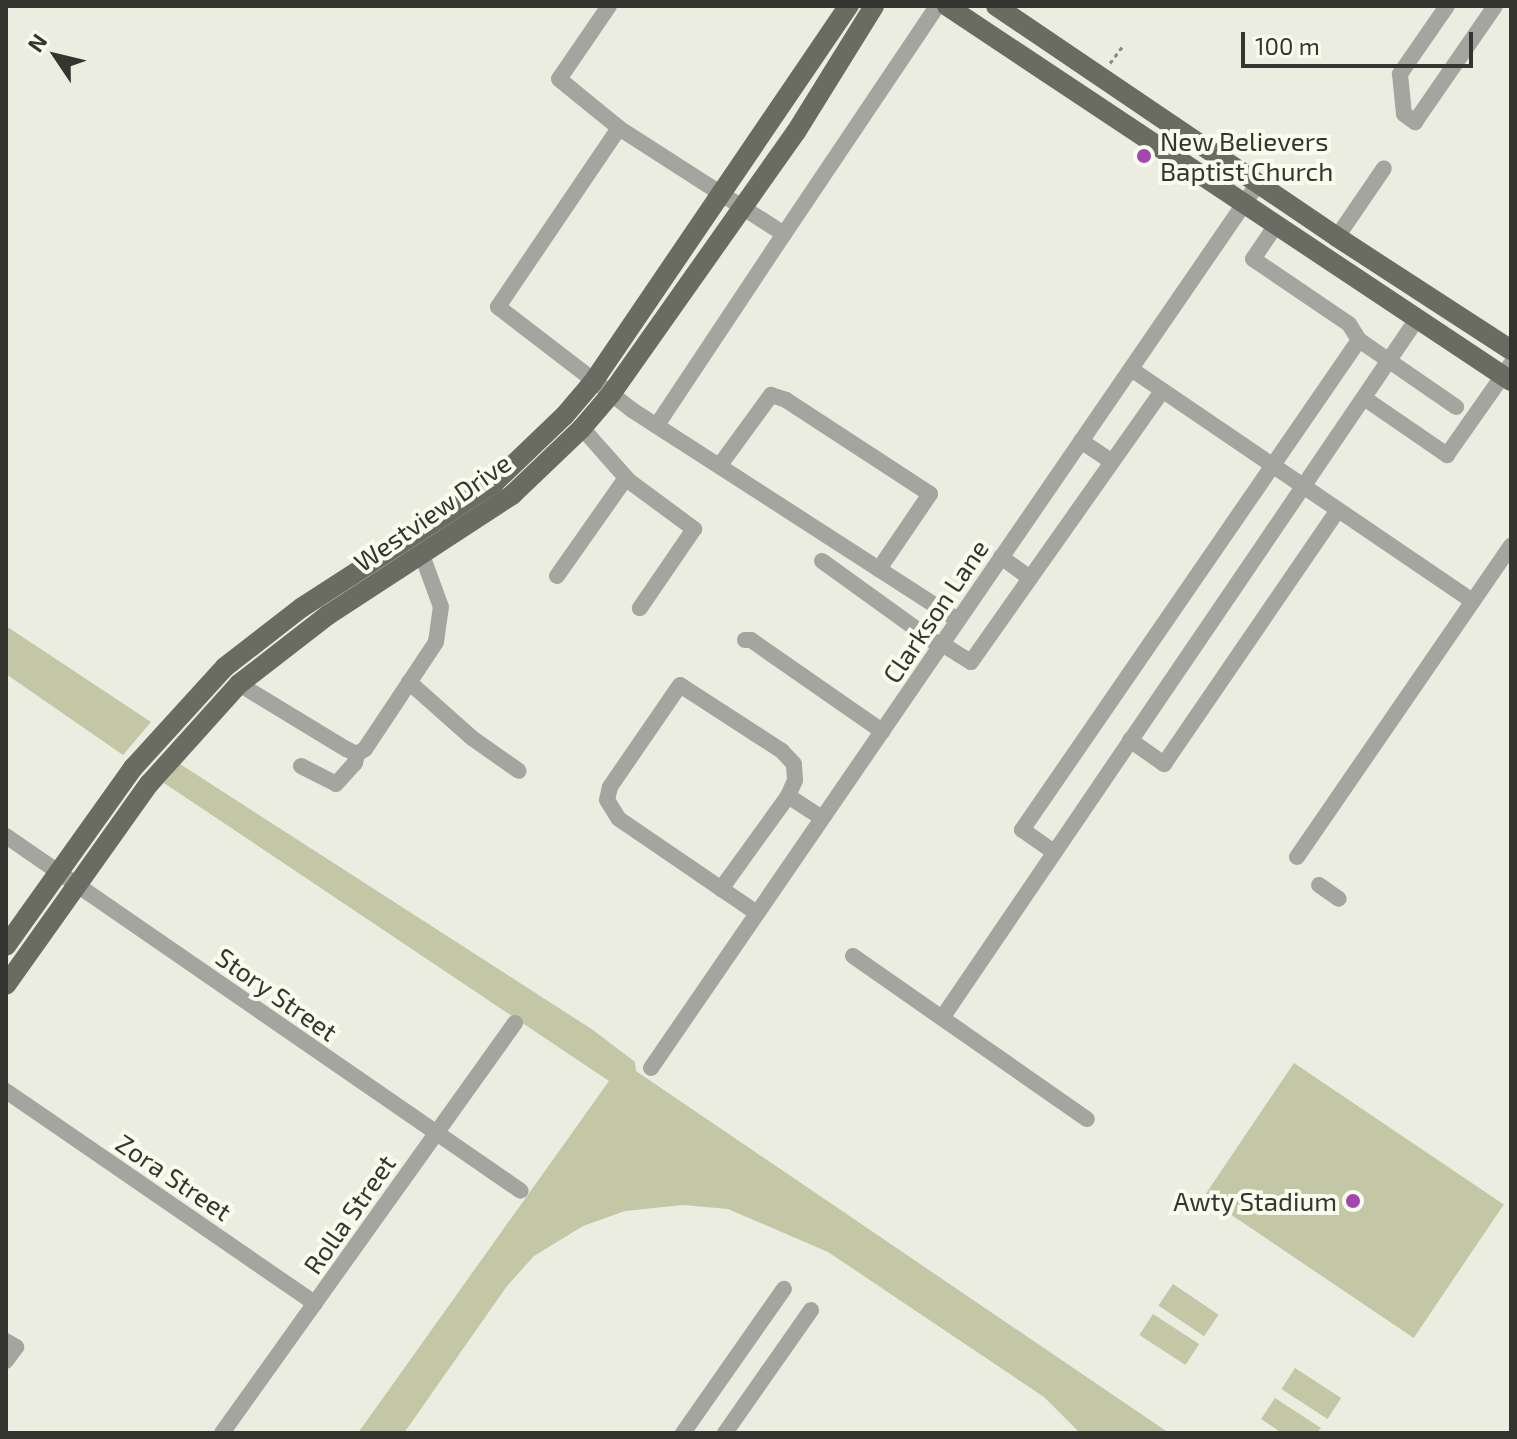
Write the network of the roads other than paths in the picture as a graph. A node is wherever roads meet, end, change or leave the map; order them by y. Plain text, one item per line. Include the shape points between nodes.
1 (609, 6) edge
2 (849, 6) edge
3 (874, 6) edge
4 (937, 6) edge
5 (947, 6) edge
6 (996, 6) edge
7 (1447, 6) edge
8 (1495, 6) edge
9 (1164, 118) junction
10 (619, 128) junction
11 (1149, 141) junction
12 (1384, 168) dead end
13 (1259, 182) junction
14 (722, 197) junction
15 (1244, 204) junction
16 (741, 210) junction
17 (1276, 225) junction
18 (784, 234) junction
19 (1337, 237) junction
20 (1417, 319) junction
21 (1359, 340) junction
22 (1389, 361) junction
23 (1509, 361) edge
24 (1131, 369) junction
25 (593, 382) junction
26 (1162, 391) junction
27 (611, 394) junction
28 (1364, 398) junction
29 (1456, 407) dead end
30 (657, 425) junction
31 (582, 428) junction
32 (1081, 441) junction
33 (1112, 462) junction
34 (720, 465) junction
35 (1272, 467) junction
36 (626, 478) junction
37 (1302, 488) junction
38 (1337, 511) junction
39 (1511, 546) edge
40 (422, 555) junction
41 (1001, 557) junction
42 (822, 561) dead end
43 (879, 569) junction
44 (557, 576) dead end
45 (1030, 578) junction
46 (1473, 601) junction
47 (640, 608) dead end
48 (958, 620) junction
49 (745, 640) dead end
50 (941, 645) junction
51 (409, 682) junction
52 (239, 684) junction
53 (882, 731) junction
54 (1130, 740) junction
55 (357, 754) junction
56 (301, 766) dead end
57 (519, 771) dead end
58 (788, 796) junction
59 (822, 818) junction
60 (6, 836) edge
61 (1054, 852) junction
62 (1297, 857) dead end
63 (58, 872) junction
64 (76, 885) junction
65 (1319, 885) dead end
66 (721, 889) junction
67 (1339, 899) dead end
68 (757, 913) junction
69 (6, 946) edge
70 (853, 956) dead end
71 (6, 985) edge
72 (942, 1018) junction
73 (515, 1023) dead end
74 (651, 1068) dead end
75 (6, 1091) edge
76 (1087, 1119) dead end
77 (437, 1133) junction
78 (521, 1191) dead end
79 (784, 1289) dead end
80 (315, 1303) junction
81 (811, 1310) dead end
82 (222, 1433) edge
83 (683, 1433) edge
84 (725, 1433) edge

1 - 10 street via 559,79
2 - 14 main road, Westview Drive
3 - 16 main road, Westview Drive
4 - 18 street
5 - 11 main road
6 - 9 main road
7 - 8 street via 1400,74 1404,114 1415,122
9 - 11 street
9 - 13 main road
10 - 14 street
10 - 25 street via 498,307
11 - 15 main road
12 - 19 street
13 - 15 street, Clarkson Lane
13 - 19 main road
14 - 16 street
14 - 25 main road, Westview Drive
15 - 17 main road
15 - 24 street, Clarkson Lane
16 - 18 street
16 - 27 main road, Westview Drive
17 - 20 main road
17 - 21 street via 1253,259 1349,324
18 - 30 street
19 - 23 main road
20 - 22 street
20 - 23 main road
21 - 22 street
21 - 35 street
22 - 28 street
22 - 29 street
23 - 28 street via 1447,455
24 - 26 street
24 - 32 street, Clarkson Lane
25 - 27 street
25 - 63 main road, Westview Drive via 494,483 301,608 225,667 133,768
26 - 33 street
26 - 35 street
27 - 30 street
27 - 31 main road, Westview Drive
28 - 37 street
30 - 34 street
31 - 36 street
31 - 40 main road, Westview Drive via 512,495
32 - 33 street
32 - 41 street, Clarkson Lane
33 - 45 street
34 - 43 street
34 - 43 street via 771,395 930,494
35 - 37 street
35 - 61 street via 1022,830
36 - 44 street
36 - 47 street via 694,529
37 - 38 street
37 - 54 street
38 - 46 street
38 - 54 street via 1164,764
39 - 46 street
40 - 51 street via 441,607 436,642
40 - 52 main road, Westview Drive via 328,615
41 - 45 street
41 - 48 street, Clarkson Lane
42 - 50 street
43 - 48 street
45 - 50 street via 971,662
46 - 62 street
48 - 50 street, Clarkson Lane
49 - 53 street
50 - 53 street, Clarkson Lane
51 - 55 street
51 - 57 street
52 - 55 street
52 - 64 main road, Westview Drive via 149,784
53 - 59 street, Clarkson Lane
54 - 61 street
55 - 56 street via 336,784
58 - 59 street
58 - 66 street
58 - 66 street via 794,764 782,751 680,685 610,787 607,800 619,819
59 - 68 street, Clarkson Lane
60 - 63 street, Story Street
61 - 72 street
63 - 64 street, Story Street
63 - 69 main road, Westview Drive
64 - 71 main road, Westview Drive
64 - 77 street, Story Street
65 - 67 street
66 - 68 street
68 - 74 street, Clarkson Lane
70 - 72 street
72 - 76 street
73 - 77 street, Rolla Street
75 - 80 street, Zora Street
77 - 78 street, Story Street
77 - 80 street, Rolla Street
79 - 83 street
80 - 82 street, Rolla Street
81 - 84 street

